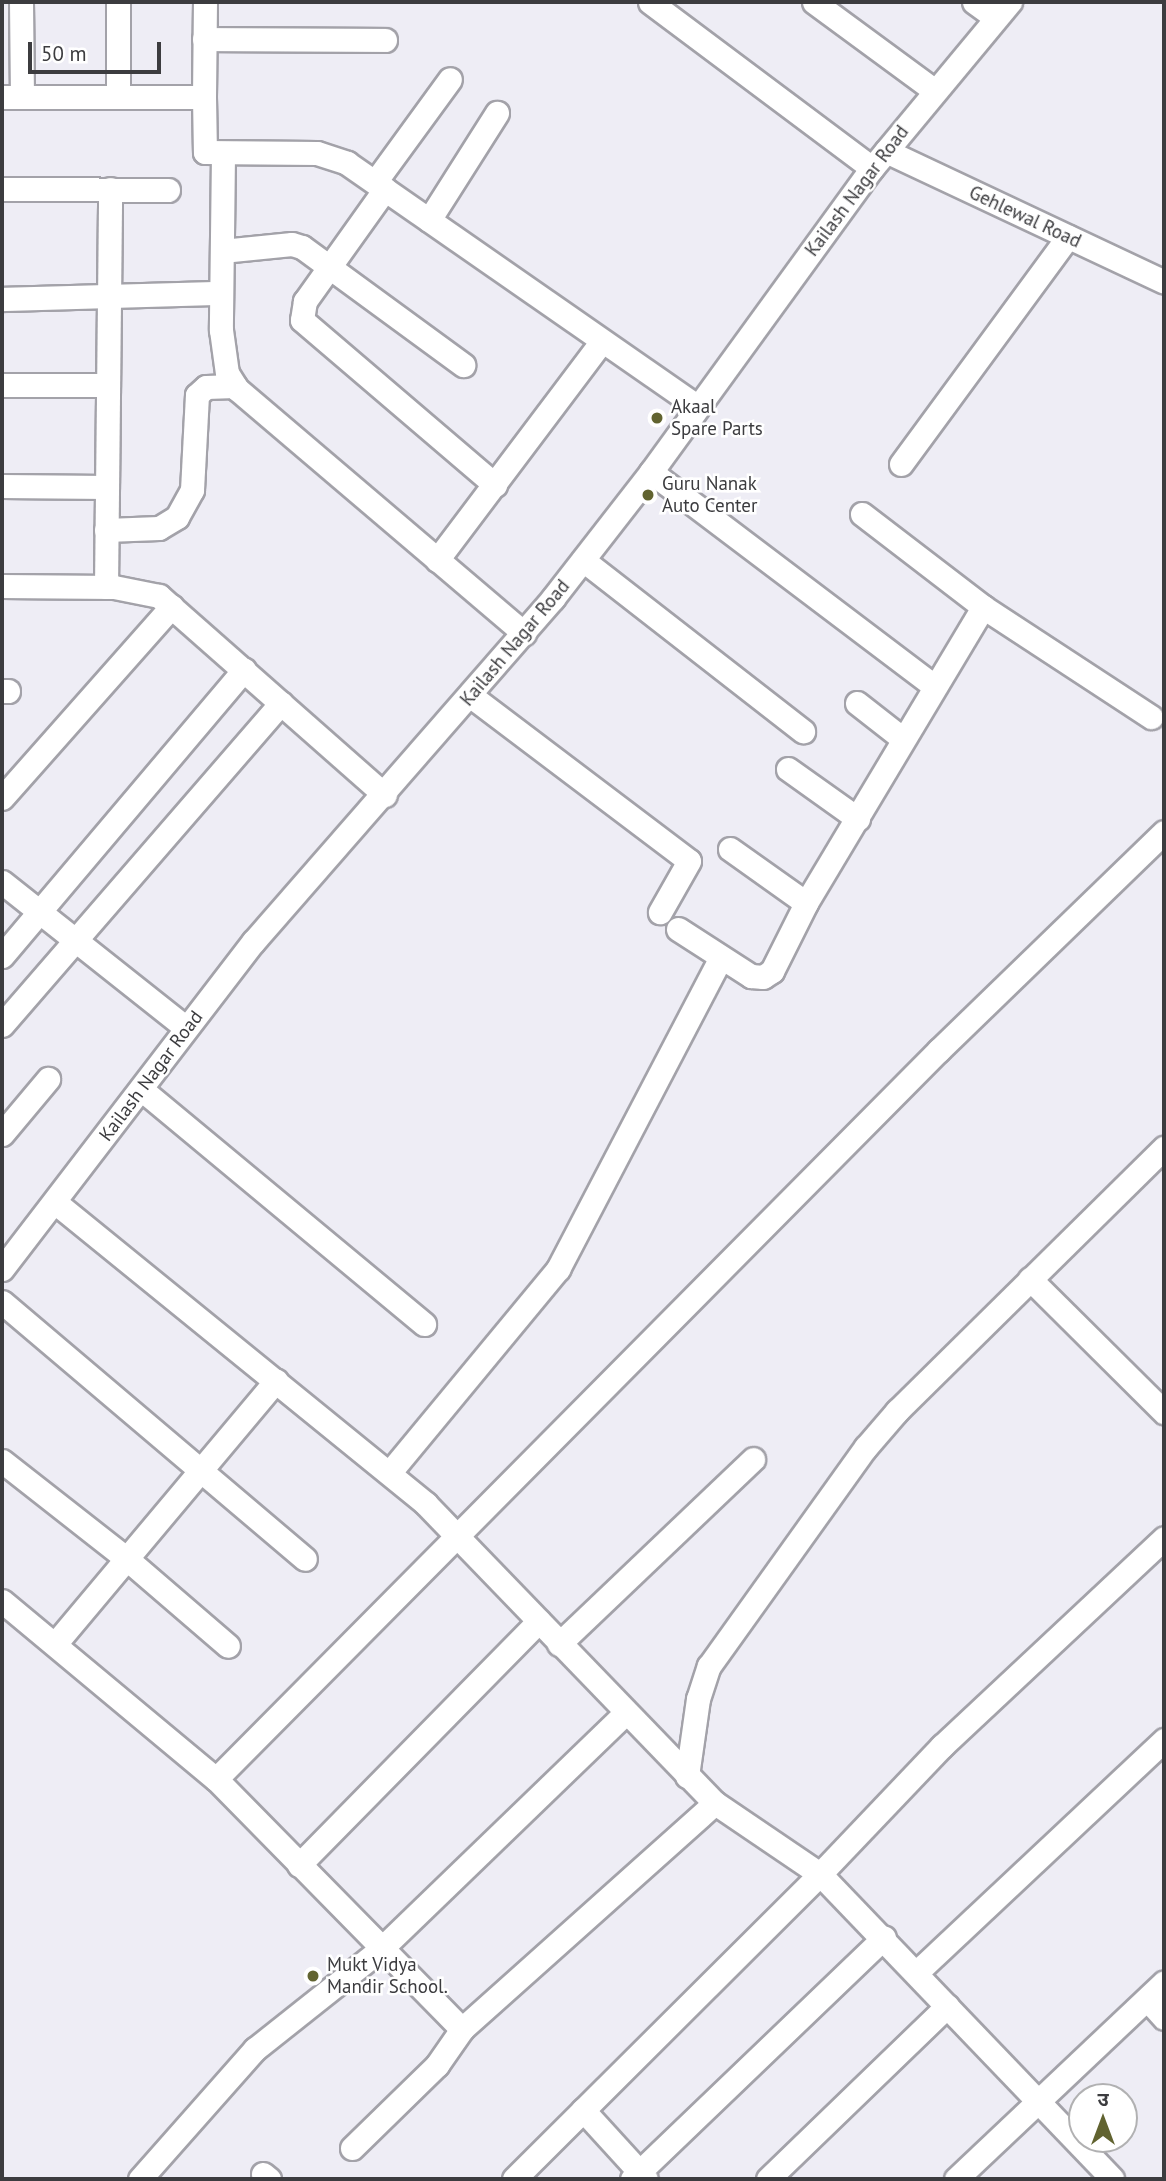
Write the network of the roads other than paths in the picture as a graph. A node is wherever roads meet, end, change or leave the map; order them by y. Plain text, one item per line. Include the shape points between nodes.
1 (21, 2) edge
2 (118, 2) edge
3 (205, 2) edge
4 (650, 2) edge
5 (814, 2) edge
6 (974, 2) edge
7 (1002, 10) edge
8 (204, 39) junction
9 (385, 40) dead end
10 (450, 79) dead end
11 (934, 90) junction
12 (118, 96) junction
13 (12, 97) edge
14 (204, 97) junction
15 (497, 113) dead end
16 (223, 154) junction
17 (879, 159) junction
18 (380, 186) junction
19 (2, 189) edge
20 (110, 189) junction
21 (168, 190) dead end
22 (429, 220) junction
23 (1068, 237) junction
24 (222, 251) junction
25 (331, 267) junction
26 (1164, 282) edge
27 (221, 293) junction
28 (108, 298) junction
29 (2, 299) edge
30 (602, 341) junction
31 (463, 365) dead end
32 (107, 384) junction
33 (2, 385) edge
34 (235, 386) junction
35 (696, 407) junction
36 (901, 464) dead end
37 (652, 472) junction
38 (495, 485) junction
39 (2, 486) edge
40 (107, 487) junction
41 (862, 514) dead end
42 (106, 530) junction
43 (438, 560) junction
44 (583, 560) junction
45 (2, 586) edge
46 (106, 587) junction
47 (172, 606) junction
48 (983, 607) junction
49 (524, 633) junction
50 (244, 670) junction
51 (933, 685) junction
52 (471, 696) junction
53 (281, 703) junction
54 (857, 703) dead end
55 (1151, 717) dead end
56 (803, 731) dead end
57 (902, 739) junction
58 (789, 769) dead end
59 (385, 795) junction
60 (2, 798) edge
61 (858, 819) junction
62 (1164, 831) edge
63 (730, 849) dead end
64 (2, 881) edge
65 (806, 903) junction
66 (40, 912) junction
67 (660, 912) dead end
68 (678, 929) dead end
69 (75, 940) junction
70 (2, 956) edge
71 (720, 959) junction
72 (2, 1025) edge
73 (186, 1028) junction
74 (48, 1079) dead end
75 (141, 1089) junction
76 (2, 1135) edge
77 (1164, 1148) edge
78 (56, 1203) junction
79 (2, 1269) edge
80 (1030, 1279) junction
81 (2, 1302) edge
82 (424, 1324) dead end
83 (276, 1381) junction
84 (1164, 1412) edge
85 (753, 1459) dead end
86 (2, 1461) edge
87 (201, 1470) junction
88 (390, 1472) junction
89 (458, 1538) junction
90 (1164, 1538) edge
91 (127, 1559) junction
92 (304, 1559) dead end
93 (2, 1601) edge
94 (539, 1621) junction
95 (55, 1644) junction
96 (559, 1644) junction
97 (228, 1646) dead end
98 (624, 1714) junction
99 (1164, 1740) edge
100 (687, 1776) junction
101 (216, 1779) junction
102 (715, 1803) junction
103 (299, 1865) junction
104 (820, 1874) junction
105 (884, 1937) junction
106 (381, 1949) junction
107 (917, 1972) junction
108 (1164, 1982) edge
109 (1147, 1999) junction
110 (947, 2006) junction
111 (1164, 2018) edge
112 (462, 2029) junction
113 (1037, 2099) junction
114 (583, 2110) junction
115 (352, 2148) dead end
116 (639, 2177) edge
117 (140, 2179) edge
118 (514, 2179) edge
119 (768, 2179) edge
120 (957, 2179) edge
121 (1112, 2179) edge

1 - 13 street
2 - 12 street
3 - 8 street
4 - 17 street, Gehlewal Road
5 - 11 street
6 - 7 street
7 - 11 street, Kailash Nagar Road
8 - 9 street
8 - 14 street
10 - 18 street
11 - 17 street, Kailash Nagar Road
12 - 13 street
12 - 14 street
14 - 16 street via 204,148 208,153
15 - 22 street
16 - 18 street via 333,156
16 - 24 street
17 - 23 street, Gehlewal Road
17 - 35 street, Kailash Nagar Road
18 - 22 street
18 - 25 street
19 - 20 street
20 - 21 street
20 - 28 street
22 - 30 street
23 - 26 street, Gehlewal Road
23 - 36 street
24 - 25 street via 292,244
24 - 27 street
25 - 31 street
25 - 38 street via 305,301 302,320
27 - 28 street
27 - 34 street via 223,355
28 - 29 street
28 - 32 street
30 - 35 street
30 - 38 street
32 - 33 street
32 - 40 street
34 - 42 street via 206,387 197,395 192,490 177,517 159,527
34 - 43 street
35 - 37 street, Kailash Nagar Road
37 - 44 street, Kailash Nagar Road
37 - 51 street
38 - 43 street
39 - 40 street
40 - 42 street
41 - 48 street
42 - 46 street
43 - 49 street
44 - 49 street, Kailash Nagar Road
44 - 56 street
45 - 46 street
46 - 47 street via 144,590
47 - 50 street
47 - 60 street
48 - 51 street
48 - 55 street
49 - 52 street, Kailash Nagar Road
50 - 53 street
50 - 66 street
51 - 57 street
52 - 59 street, Kailash Nagar Road
52 - 67 street via 688,861
53 - 59 street
53 - 69 street
54 - 57 street
57 - 61 street
58 - 61 street
59 - 73 street, Kailash Nagar Road via 254,941
61 - 65 street
62 - 89 street via 939,1050
63 - 65 street
64 - 66 street
65 - 71 street via 772,971 763,977 751,976
66 - 69 street
66 - 70 street
68 - 71 street
69 - 72 street
69 - 73 street
71 - 88 street via 558,1269
73 - 75 street, Kailash Nagar Road
74 - 76 street
75 - 78 street, Kailash Nagar Road
75 - 82 street
77 - 80 street
78 - 79 street, Kailash Nagar Road
78 - 83 street
80 - 84 street
80 - 100 street via 897,1410 722,1643 698,1699
81 - 87 street
83 - 87 street
83 - 88 street
85 - 96 street
86 - 91 street
87 - 91 street
87 - 92 street
88 - 89 street
89 - 94 street
89 - 101 street
90 - 104 street via 942,1746
91 - 95 street
91 - 97 street
93 - 95 street
94 - 96 street
94 - 103 street
95 - 101 street
96 - 98 street
98 - 100 street
98 - 106 street
99 - 107 street
100 - 102 street
101 - 103 street
102 - 104 street
102 - 112 street
103 - 106 street
104 - 105 street
104 - 114 street
105 - 107 street
105 - 116 street
106 - 112 street
106 - 117 street via 255,2049
107 - 110 street
108 - 109 street
109 - 111 street
109 - 113 street
110 - 113 street
110 - 119 street
112 - 115 street via 437,2065
113 - 120 street
113 - 121 street
114 - 116 street
114 - 118 street

